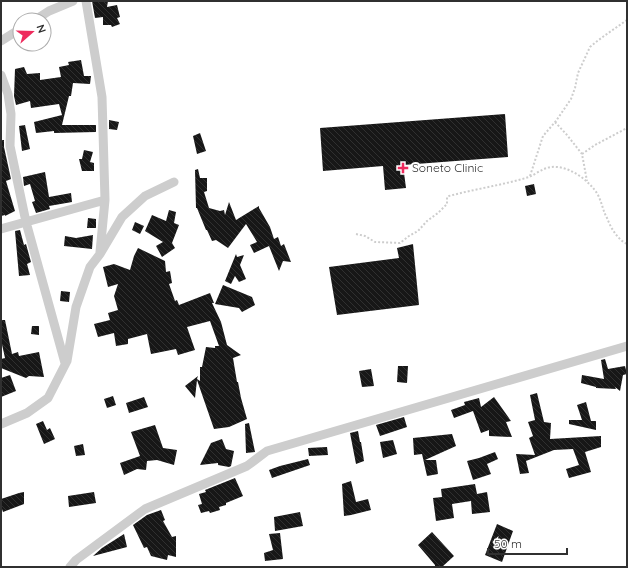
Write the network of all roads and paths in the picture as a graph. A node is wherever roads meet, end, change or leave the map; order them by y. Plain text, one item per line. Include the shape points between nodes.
1 (72, 1) edge
2 (86, 1) edge
3 (47, 12) edge
4 (627, 20) edge
5 (12, 34) edge
6 (1, 41) edge
7 (1, 74) edge
8 (555, 122) junction
9 (627, 128) edge
10 (582, 154) junction
11 (530, 176) junction
12 (174, 182) dead end
13 (587, 182) junction
14 (105, 200) junction
15 (26, 222) junction
16 (1, 229) edge
17 (356, 234) dead end
18 (627, 244) edge
19 (100, 254) junction
20 (627, 346) edge
21 (65, 364) junction
22 (1, 424) edge
23 (70, 567) edge

1 - 3 street
2 - 14 street via 102,97
4 - 8 path via 590,47 578,73 571,99
5 - 6 street
7 - 15 street via 8,94 11,114 10,146
8 - 10 path
8 - 11 path via 543,136
9 - 10 path
10 - 13 path
11 - 13 path via 550,167 561,168 575,172
11 - 17 path via 447,197 447,204 438,213 400,243 375,242
12 - 19 street via 145,196 122,216
13 - 18 path via 598,195 606,218 614,231 621,241
14 - 15 street
14 - 19 street
15 - 16 street
15 - 21 street
19 - 21 street via 90,267 76,307
20 - 23 street via 267,451 247,466 145,508
21 - 22 street via 48,398 27,413

